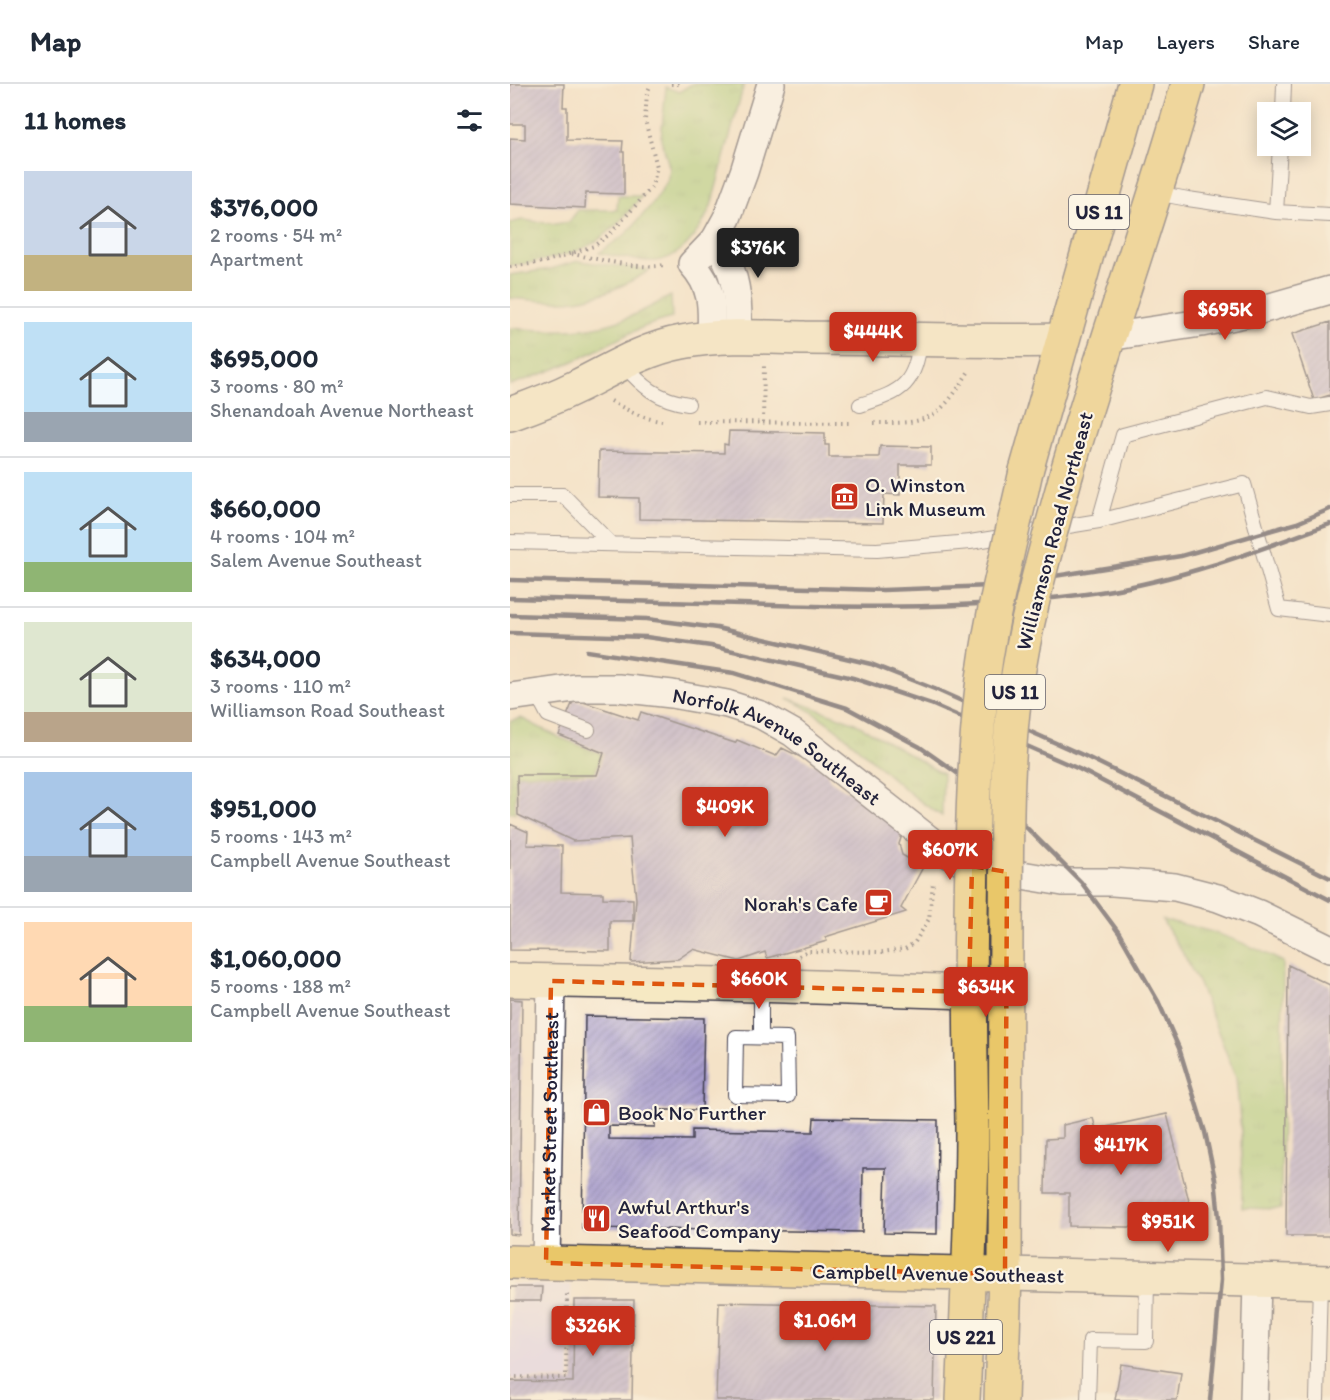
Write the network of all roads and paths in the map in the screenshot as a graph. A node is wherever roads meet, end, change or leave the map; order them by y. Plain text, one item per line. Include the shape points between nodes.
1 (651, 84) edge
2 (671, 84) edge
3 (683, 84) edge
4 (771, 84) edge
5 (1135, 84) edge
6 (1188, 84) edge
7 (1284, 84) edge
8 (1283, 102) edge
9 (1279, 156) edge
10 (1155, 193) junction
11 (1276, 212) junction
12 (1330, 215) edge
13 (715, 240) junction
14 (572, 254) junction
15 (683, 263) junction
16 (510, 267) edge
17 (1330, 290) edge
18 (1108, 337) junction
19 (725, 338) junction
20 (921, 338) junction
21 (1061, 340) junction
22 (764, 361) dead end
23 (621, 363) junction
24 (973, 363) dead end
25 (611, 400) dead end
26 (688, 404) dead end
27 (1330, 404) edge
28 (860, 405) dead end
29 (510, 414) edge
30 (664, 421) dead end
31 (687, 422) dead end
32 (763, 422) junction
33 (855, 423) dead end
34 (867, 423) dead end
35 (510, 495) edge
36 (1099, 521) junction
37 (510, 542) edge
38 (611, 544) junction
39 (1330, 615) edge
40 (537, 694) junction
41 (510, 697) edge
42 (588, 730) dead end
43 (933, 883) dead end
44 (1330, 949) edge
45 (797, 959) dead end
46 (510, 980) edge
47 (551, 981) junction
48 (760, 985) junction
49 (969, 992) junction
50 (1005, 993) junction
51 (760, 1037) junction
52 (510, 1262) edge
53 (556, 1273) junction
54 (969, 1273) junction
55 (1005, 1274) junction
56 (1147, 1278) junction
57 (1257, 1281) junction
58 (1325, 1282) edge
59 (1324, 1352) edge
60 (510, 1377) edge
61 (963, 1400) edge
62 (1001, 1400) edge
63 (1088, 1400) edge
64 (1254, 1400) edge
65 (1317, 1400) edge

1 - 14 path via 645,120 657,168 652,188 611,233 594,246
2 - 3 path
4 - 13 street via 744,172
5 - 21 main road, Williamson Road Northeast / US 11
6 - 10 main road, Williamson Road Northeast / US 11
7 - 8 lane
9 - 11 lane
10 - 11 lane
10 - 18 main road, Williamson Road Northeast / US 11
11 - 12 lane
13 - 15 street
13 - 19 street via 730,264 739,298
14 - 15 path via 640,266
14 - 16 path
15 - 19 street via 707,283
17 - 18 street via 1253,312
18 - 50 main road, Williamson Road Northeast / US 11, bridge via 1033,602 1015,695 1008,783
19 - 20 street
19 - 23 street via 652,349
20 - 21 street
20 - 28 lane via 917,363 905,386
21 - 49 main road, Williamson Road Northeast / US 11, bridge via 1026,471 981,695
22 - 32 path
23 - 26 lane via 657,396
23 - 29 street
24 - 34 path via 951,399 932,416 902,424
25 - 30 path via 630,412
27 - 36 lane via 1311,407 1267,397 1123,435
31 - 32 path
32 - 33 path
35 - 38 lane via 563,495
36 - 38 lane via 969,542 877,550
36 - 39 lane via 1244,484 1279,609
37 - 38 lane
40 - 41 street, Norfolk Avenue Southeast
40 - 42 lane via 548,715
40 - 44 street, Norfolk Avenue Southeast via 575,688 618,688 727,704 760,715 794,733 968,866 1063,882 1175,887 1259,914
43 - 45 path via 929,919 915,942 905,949 807,951
46 - 47 street
47 - 48 street
47 - 53 street, Market Street Southeast
48 - 49 street
48 - 51 lane
49 - 50 street
49 - 54 main road, US 11
50 - 55 main road, US 11
51 - 51 lane via 736,1037 735,1095 788,1096 787,1038
52 - 53 main road, Campbell Avenue Southeast
53 - 54 main road, Campbell Avenue Southeast
53 - 60 path via 566,1378
54 - 55 main road, Campbell Avenue Southeast
54 - 61 main road, US 221
55 - 56 street, Campbell Avenue Southeast
55 - 62 main road, US 221
56 - 57 street, Campbell Avenue Southeast
56 - 63 lane via 1146,1341 1090,1340
57 - 58 street, Campbell Avenue Southeast
57 - 64 street
58 - 59 lane
59 - 65 lane

